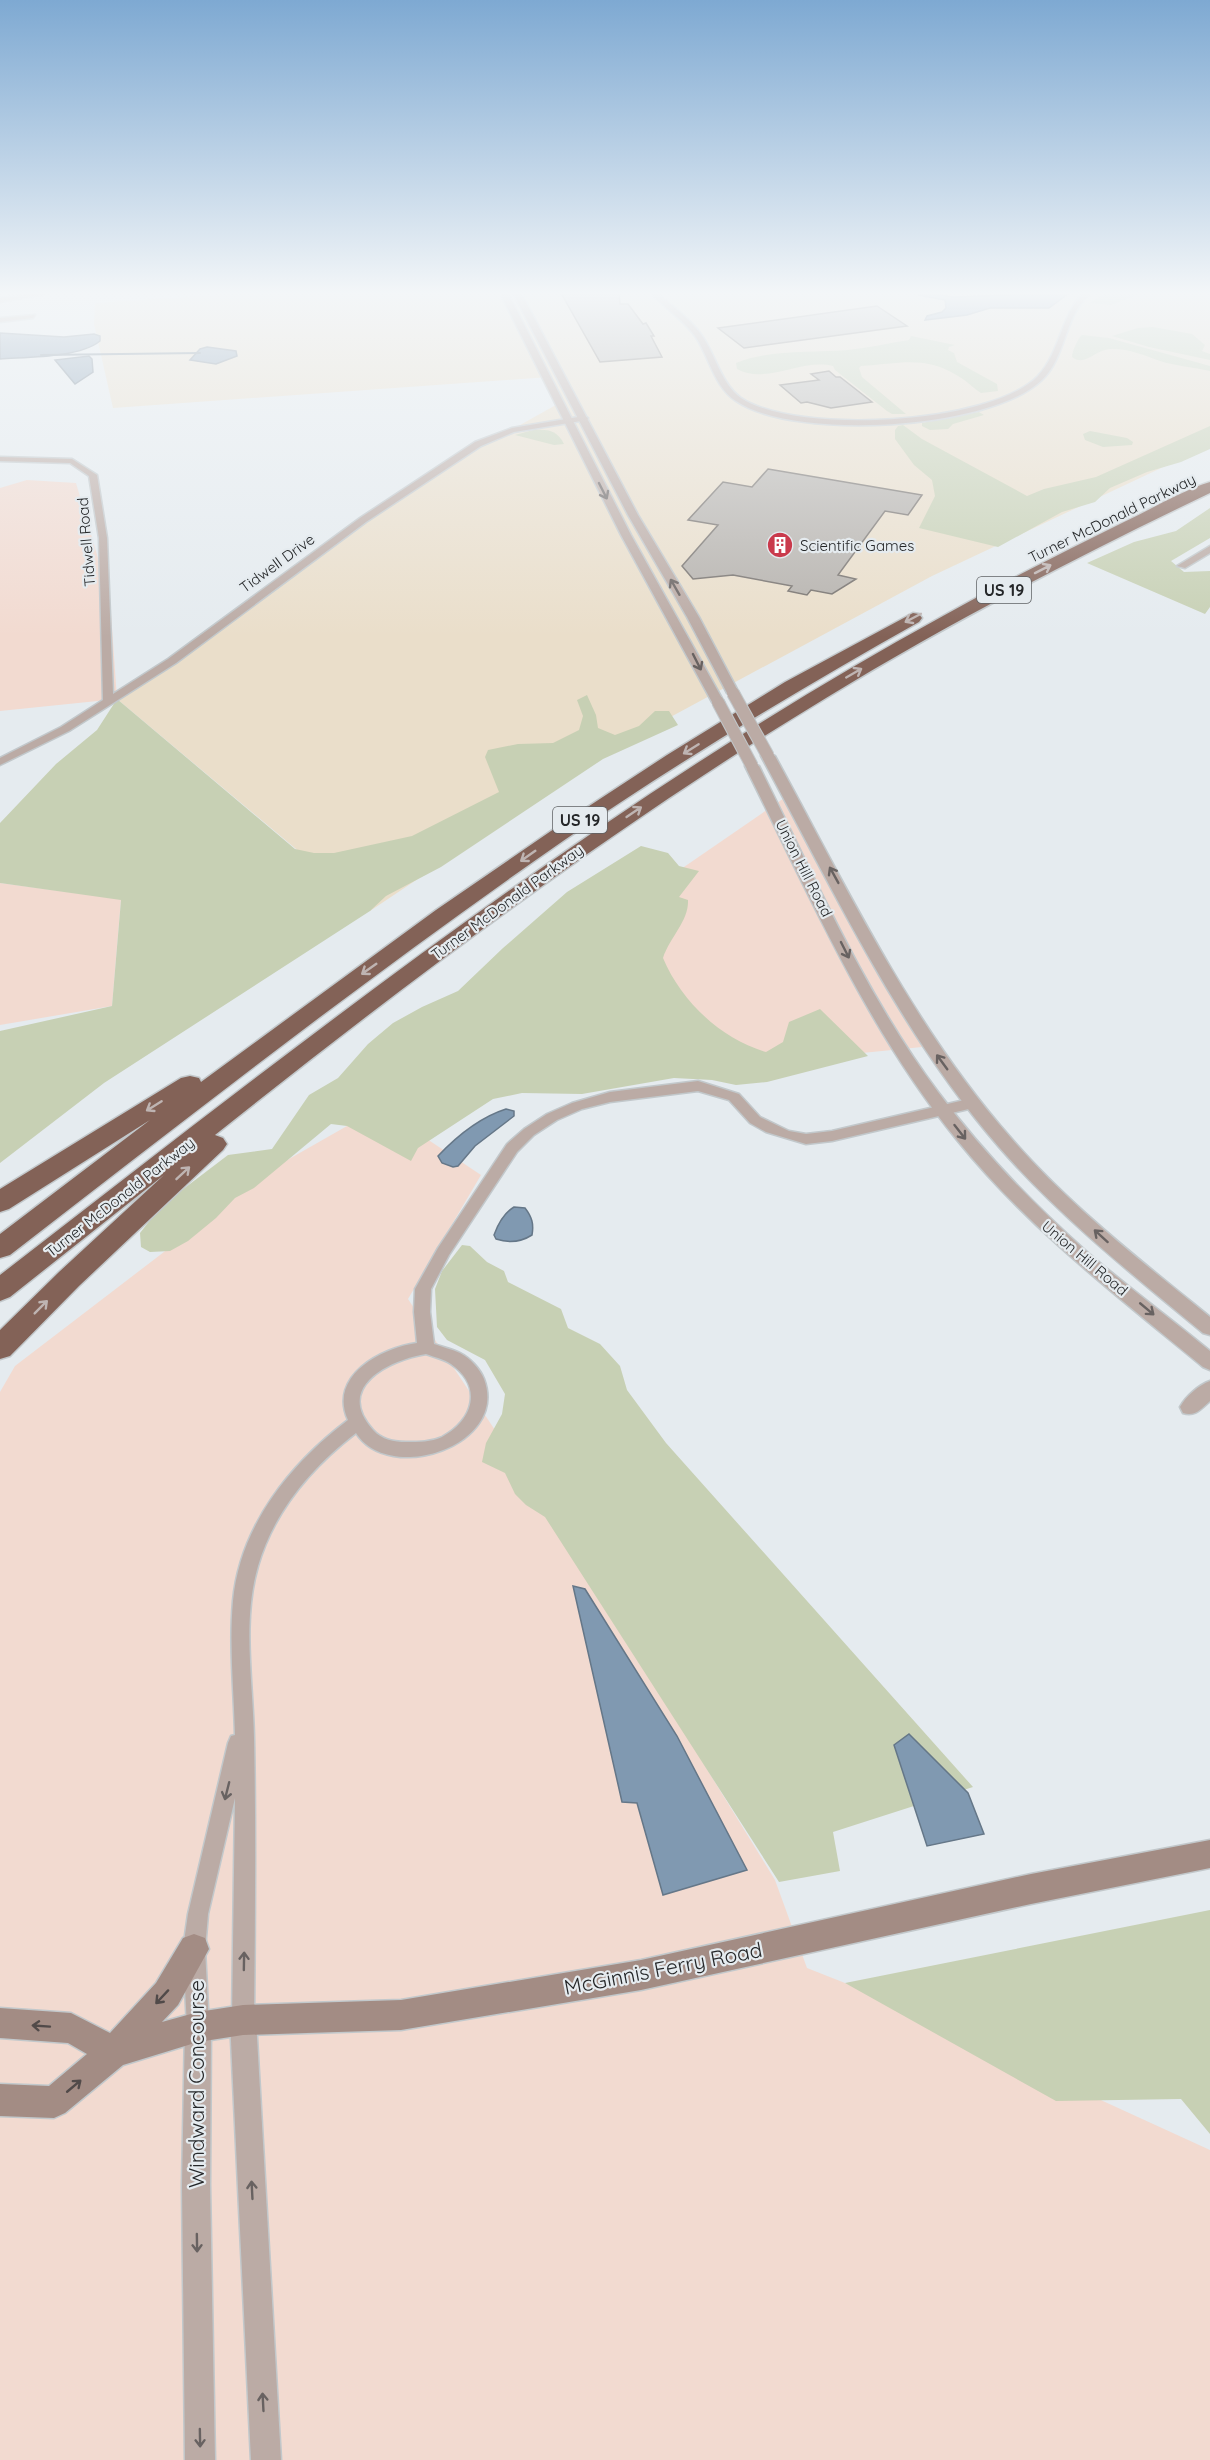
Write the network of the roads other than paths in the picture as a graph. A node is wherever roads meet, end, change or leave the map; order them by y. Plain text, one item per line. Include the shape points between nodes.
1 (561, 408) edge
2 (579, 408) edge
3 (753, 408) edge
4 (969, 408) edge
5 (584, 418) junction
6 (567, 420) junction
7 (0, 459) edge
8 (1210, 471) edge
9 (1210, 487) edge
10 (1210, 549) edge
11 (1182, 566) dead end
12 (108, 703) junction
13 (0, 762) edge
14 (329, 998) junction
15 (343, 1025) junction
16 (973, 1103) junction
17 (944, 1110) junction
18 (0, 1202) edge
19 (0, 1248) edge
20 (0, 1290) edge
21 (1210, 1328) edge
22 (0, 1348) edge
23 (426, 1348) junction
24 (1210, 1363) edge
25 (1210, 1389) edge
26 (1210, 1399) edge
27 (357, 1424) junction
28 (244, 1713) junction
29 (1210, 1854) edge
30 (194, 1948) junction
31 (243, 2019) junction
32 (0, 2023) edge
33 (198, 2027) junction
34 (114, 2052) junction
35 (0, 2100) edge
36 (200, 2460) edge
37 (266, 2460) edge

1 - 6 street, Union Hill Road
2 - 5 street, Union Hill Road
3 - 4 street via 787,418 848,425
5 - 6 street, Tidwell Drive
16 -> 5 street, Union Hill Road, bridge via 925,1036 633,514
6 - 12 street, Tidwell Drive via 512,430 478,444 363,520 172,661
6 -> 17 street, Union Hill Road, bridge via 752,766 857,973 909,1063
7 - 12 street, Tidwell Road via 72,461 93,475 103,538
8 -> 14 highway, Turner McDonald Parkway / US 19 via 998,573 787,689 569,828
15 -> 9 highway, Turner McDonald Parkway / US 19 via 593,840 803,703 979,603
10 - 11 street
12 - 13 street, Tidwell Drive
14 -> 18 highway
14 - 19 highway, Turner McDonald Parkway / US 19
15 - 20 highway, Turner McDonald Parkway / US 19
22 -> 15 highway
16 - 17 street
21 -> 16 street, Union Hill Road via 1060,1199 999,1137
17 - 23 street via 806,1139 771,1129 755,1120 734,1097 698,1086 610,1097 561,1113 512,1148 429,1273 423,1289
17 -> 24 street, Union Hill Road via 1035,1215
23 - 27 street via 388,1355 360,1378 353,1393 352,1409
23 - 27 street via 464,1361 476,1375 481,1392 479,1410 469,1426 453,1440 432,1449 409,1451 387,1448 369,1438
25 - 26 street via 1190,1407
27 - 28 street, Windward Concourse via 302,1469 263,1528 248,1567 241,1624
28 -> 30 street, Windward Concourse via 198,1914
31 -> 28 street, Windward Concourse
29 - 31 main road, McGinnis Ferry Road via 630,1976 401,2015
30 - 33 street, Windward Concourse
30 -> 34 main road via 167,1994
31 - 33 main road, McGinnis Ferry Road
37 -> 31 street, Windward Concourse
34 -> 32 main road via 71,2028
33 - 34 main road, McGinnis Ferry Road
33 -> 36 street, Windward Concourse
35 -> 34 main road, McGinnis Ferry Road via 54,2102

